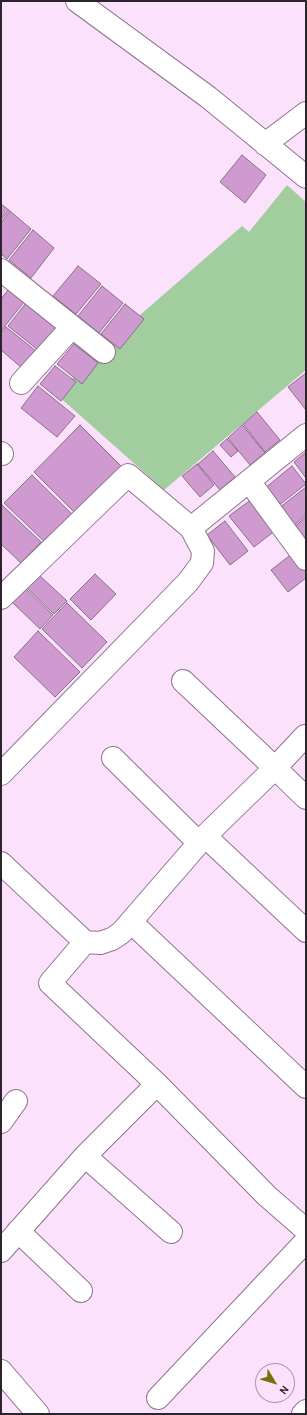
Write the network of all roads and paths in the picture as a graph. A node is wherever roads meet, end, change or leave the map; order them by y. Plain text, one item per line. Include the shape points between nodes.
1 (77, 1) edge
2 (306, 113) edge
3 (265, 144) junction
4 (306, 177) edge
5 (1, 270) edge
6 (72, 326) junction
7 (104, 352) dead end
8 (21, 382) dead end
9 (306, 434) edge
10 (249, 481) junction
11 (190, 528) junction
12 (306, 559) edge
13 (1, 598) edge
14 (183, 681) dead end
15 (305, 736) edge
16 (113, 758) dead end
17 (275, 768) junction
18 (1, 774) edge
19 (306, 798) edge
20 (202, 840) junction
21 (1, 863) edge
22 (131, 922) junction
23 (306, 931) edge
24 (85, 942) junction
25 (157, 1084) junction
26 (306, 1088) edge
27 (16, 1101) dead end
28 (1, 1122) edge
29 (85, 1156) junction
30 (306, 1230) edge
31 (18, 1232) junction
32 (171, 1232) dead end
33 (306, 1241) edge
34 (1, 1251) edge
35 (81, 1291) dead end
36 (1, 1371) edge
37 (158, 1398) dead end
38 (306, 1410) edge
39 (38, 1414) edge
40 (303, 1414) edge

1 - 3 street via 208,97
2 - 3 street
3 - 4 street
5 - 6 street
6 - 7 street
6 - 8 street
9 - 10 street
10 - 11 street
10 - 12 street
11 - 13 street via 128,476
11 - 18 street via 203,551 202,563 188,582
14 - 17 street
15 - 17 street
16 - 20 street
17 - 19 street
17 - 20 street
20 - 22 street
20 - 23 street
21 - 24 street
22 - 24 street via 112,939 100,943
22 - 26 street
24 - 25 street via 50,983
25 - 29 street
25 - 30 street via 267,1196
27 - 28 street
29 - 31 street
29 - 32 street
31 - 34 street
31 - 35 street
33 - 37 street
36 - 39 street
38 - 40 street

